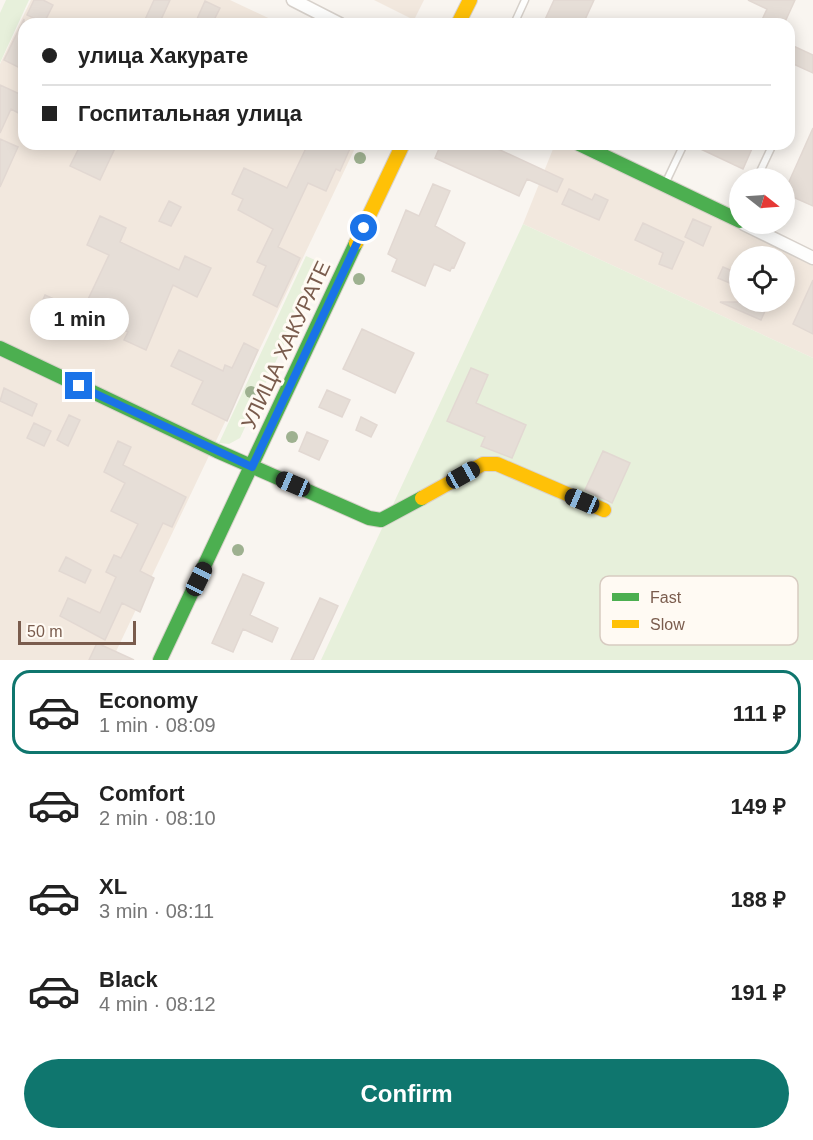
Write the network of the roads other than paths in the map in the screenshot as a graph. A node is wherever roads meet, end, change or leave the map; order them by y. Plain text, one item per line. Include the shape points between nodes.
1 (293, 0) edge
2 (470, 0) edge
3 (525, 0) edge
4 (328, 18) edge
5 (461, 18) edge
6 (517, 18) edge
7 (400, 150) edge
8 (591, 150) edge
9 (681, 150) edge
10 (770, 150) edge
11 (762, 168) edge
12 (664, 185) junction
13 (729, 215) edge
14 (767, 234) edge
15 (813, 258) edge
16 (0, 348) edge
17 (252, 467) junction
18 (604, 510) dead end
19 (160, 660) edge

1 - 4 street
2 - 5 street
3 - 6 lane
7 - 17 street, УЛИЦА ХАКУРАТЕ
8 - 12 street
9 - 12 lane
10 - 11 lane
12 - 13 street
14 - 15 street
16 - 17 street
17 - 18 street via 369,518 395,514 483,464 497,464
17 - 19 street, УЛИЦА ХАКУРАТЕ

